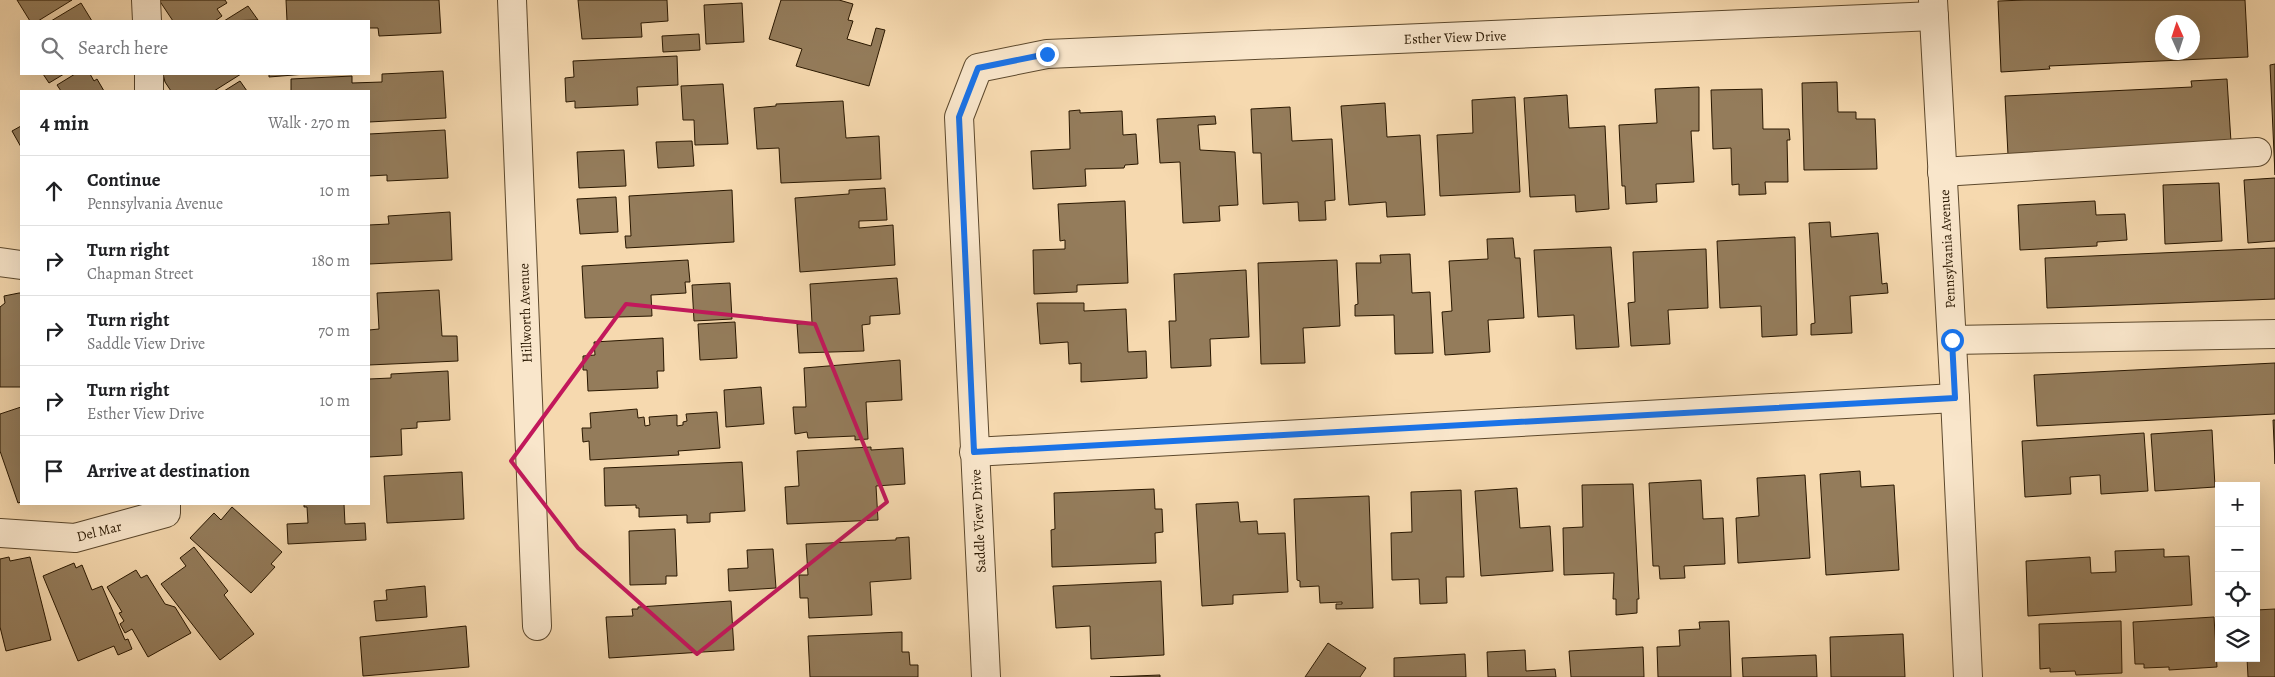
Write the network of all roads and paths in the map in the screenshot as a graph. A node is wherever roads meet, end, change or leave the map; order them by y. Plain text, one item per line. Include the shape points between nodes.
1 (146, 0) edge
2 (512, 0) edge
3 (1933, 8) edge
4 (146, 20) edge
5 (978, 68) joint
6 (149, 75) edge
7 (149, 90) edge
8 (2257, 152) dead end
9 (1942, 172) junction
10 (0, 262) edge
11 (20, 265) edge
12 (2275, 334) edge
13 (1952, 340) junction
14 (1955, 398) junction
15 (974, 452) junction
16 (166, 508) edge
17 (0, 533) edge
18 (537, 626) dead end
19 (986, 677) edge
20 (1968, 677) edge

1 - 4 street
2 - 18 street, Hillworth Avenue
3 - 5 street, Esther View Drive via 1047,54
3 - 9 street, Pennsylvania Avenue
5 - 15 street, Saddle View Drive via 959,117
6 - 7 street
8 - 9 street
9 - 13 street, Pennsylvania Avenue
10 - 11 street
12 - 13 street
13 - 14 street, Pennsylvania Avenue
14 - 15 street
14 - 20 street, Pennsylvania Avenue
15 - 19 street, Saddle View Drive
16 - 17 street, Del Mar via 75,538

